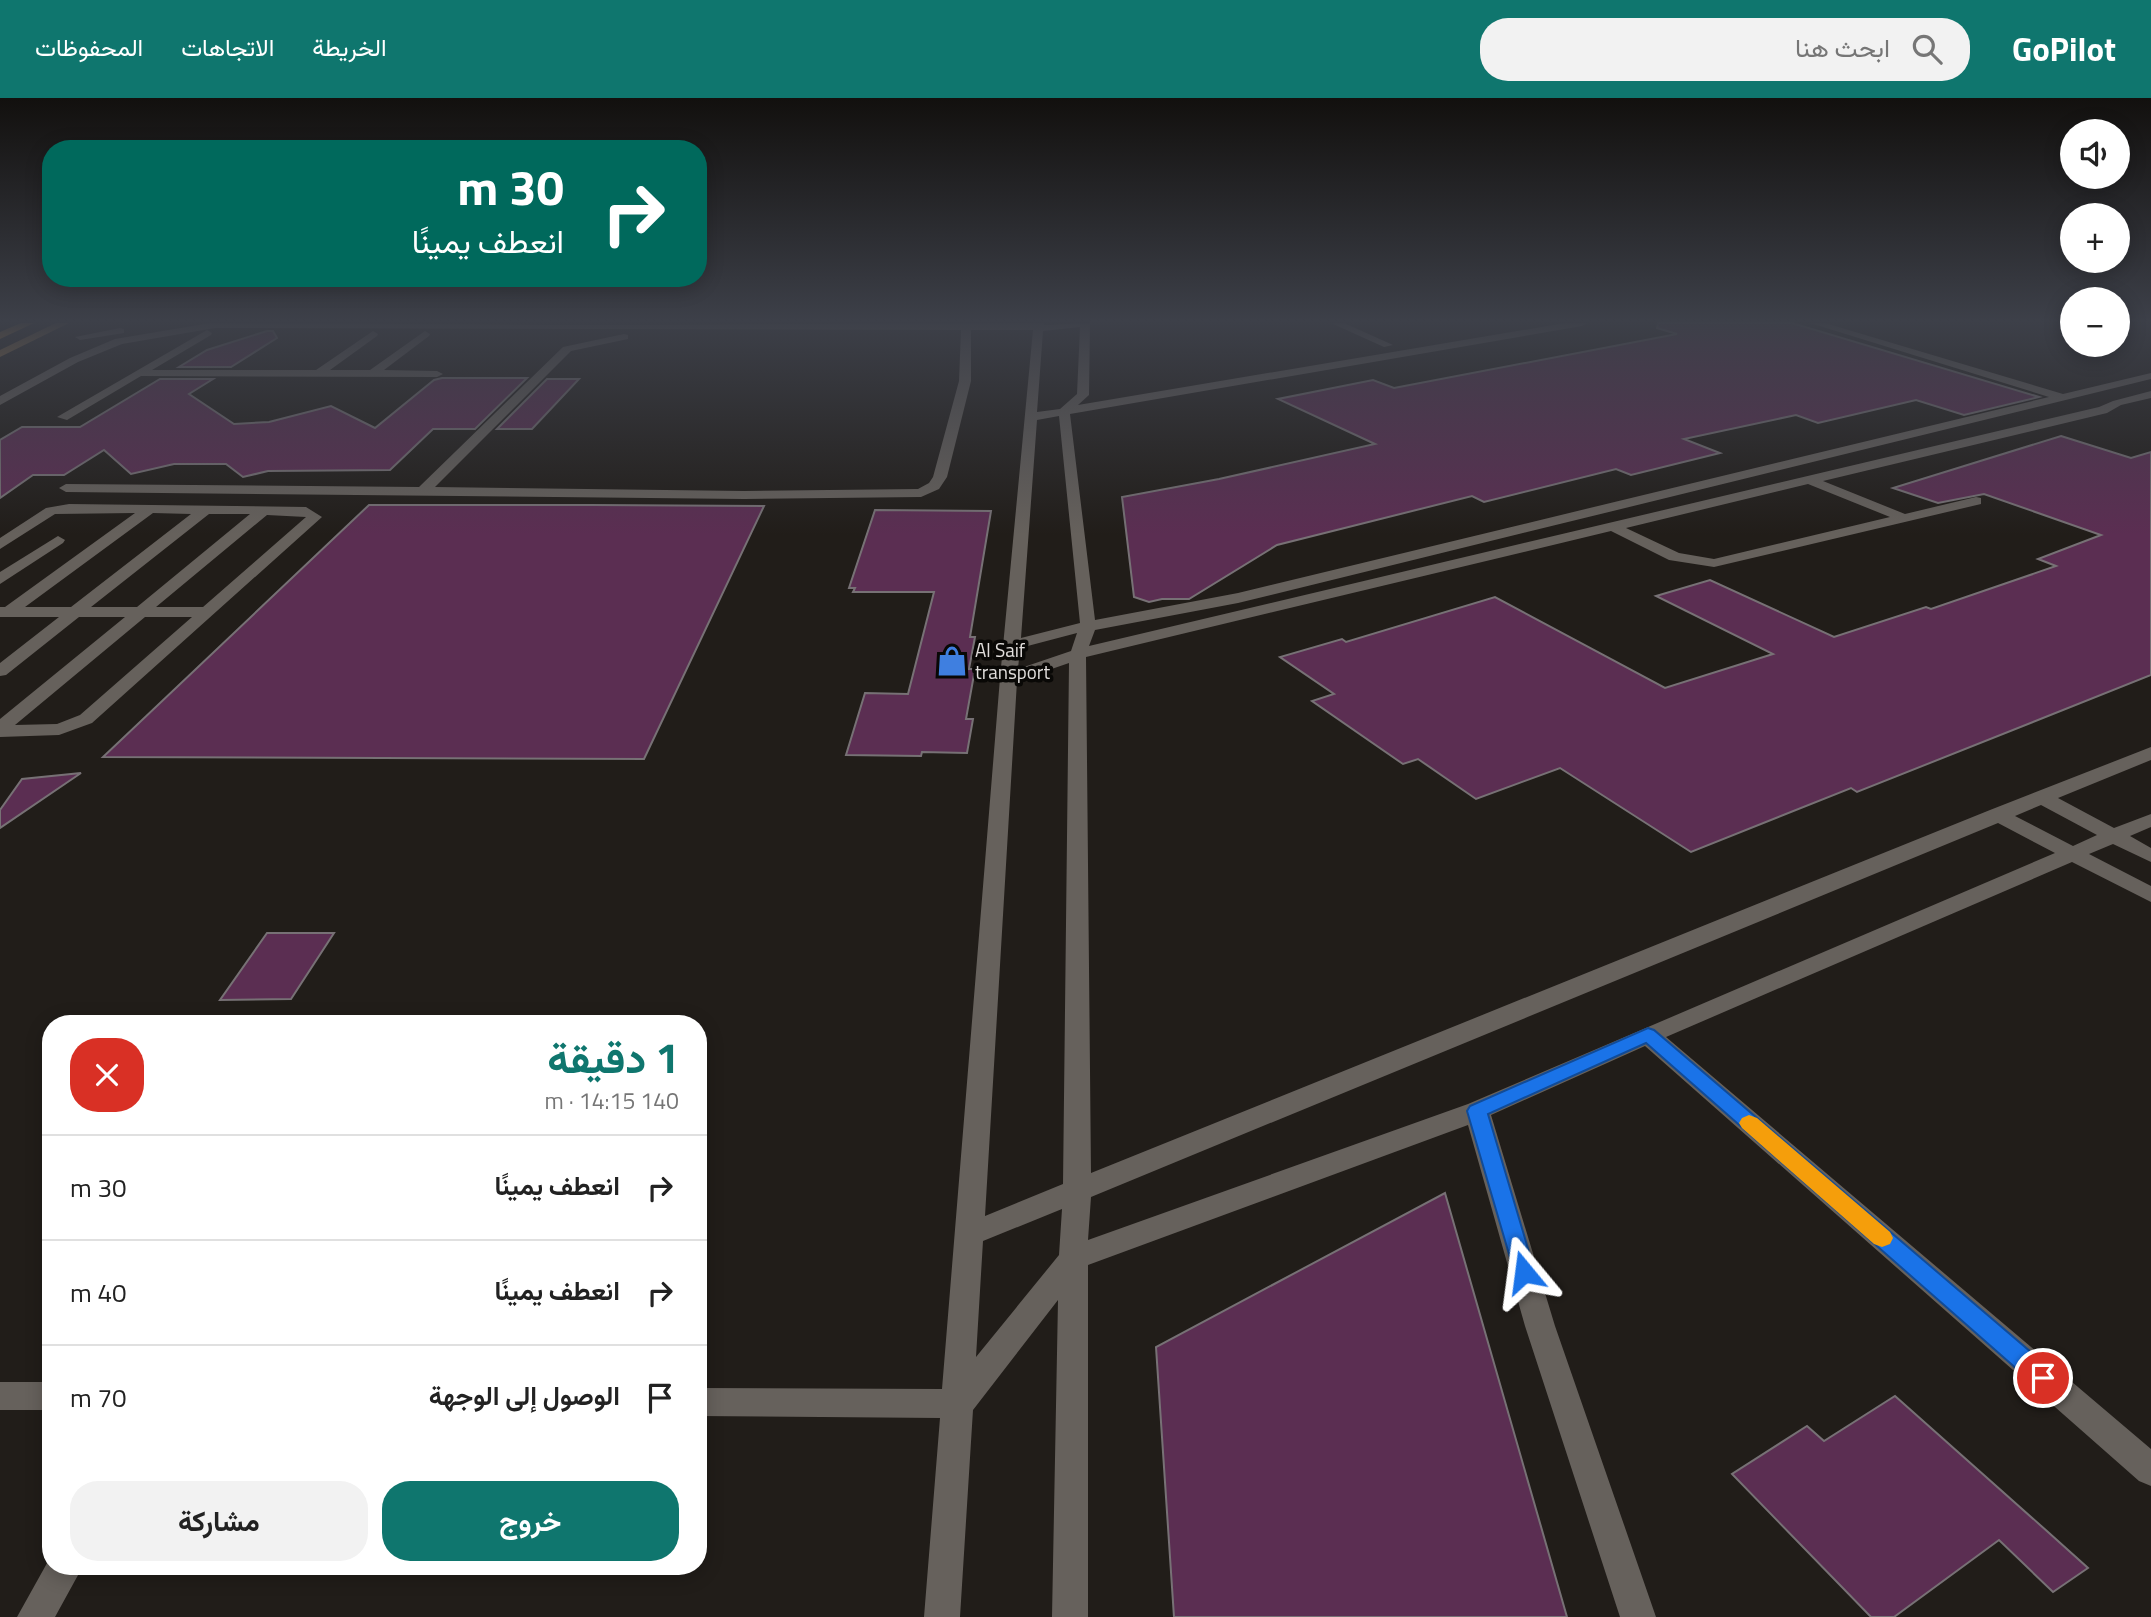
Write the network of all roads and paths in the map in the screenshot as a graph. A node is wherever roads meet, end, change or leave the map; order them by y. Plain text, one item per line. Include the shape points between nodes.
1 (103, 394) edge
2 (521, 394) edge
3 (962, 394) edge
4 (1045, 394) edge
5 (1090, 394) edge
6 (1124, 394) edge
7 (2049, 394) edge
8 (2081, 394) edge
9 (2088, 394) edge
10 (2151, 394) edge
11 (1083, 395) joint
12 (2063, 398) junction
13 (2117, 403) junction
14 (1046, 406) junction
15 (2103, 410) junction
16 (63, 417) dead end
17 (1810, 480) junction
18 (66, 488) dead end
19 (423, 491) junction
20 (1976, 501) dead end
21 (150, 509) junction
22 (205, 510) junction
23 (263, 510) junction
24 (1904, 518) junction
25 (1613, 527) junction
26 (58, 540) dead end
27 (0, 545) edge
28 (0, 579) edge
29 (74, 612) junction
30 (207, 612) junction
31 (141, 613) junction
32 (3, 614) edge
33 (1088, 626) junction
34 (1012, 645) junction
35 (1078, 654) junction
36 (0, 671) edge
37 (1009, 678) junction
38 (0, 729) edge
39 (2151, 753) edge
40 (2041, 797) junction
41 (1997, 814) junction
42 (2151, 820) edge
43 (2113, 836) junction
44 (2073, 853) junction
45 (2151, 856) edge
46 (2151, 895) edge
47 (1648, 1035) junction
48 (1477, 1111) junction
49 (1077, 1191) junction
50 (968, 1234) junction
51 (1073, 1258) junction
52 (0, 1396) edge
53 (42, 1396) edge
54 (707, 1402) edge
55 (958, 1404) junction
56 (2151, 1470) edge
57 (60, 1575) edge
58 (35, 1617) edge
59 (942, 1617) edge
60 (1070, 1617) edge
61 (1638, 1617) edge

1 - 16 street
2 - 19 street
3 - 19 street via 940,477 921,493
4 - 14 street
5 - 11 street
6 - 14 street
7 - 12 street
8 - 12 street
9 - 13 street
10 - 13 street
11 - 14 street
12 - 15 street
12 - 33 street via 1238,598
13 - 15 street
14 - 33 street
14 - 34 street
15 - 17 street
17 - 24 street
17 - 25 street
18 - 19 street
20 - 24 street
21 - 22 street
21 - 27 street via 51,511
21 - 32 street
22 - 23 street
22 - 29 street
23 - 30 street via 306,511 316,517
23 - 31 street
24 - 25 street via 1693,564
25 - 35 street
26 - 28 street
29 - 31 street
29 - 32 street
29 - 36 street
30 - 31 street
30 - 38 street via 86,719 59,729
31 - 38 street
33 - 34 street
33 - 35 street
34 - 37 street
35 - 37 street
35 - 49 street
37 - 50 street
39 - 40 street
40 - 41 street
40 - 43 street
41 - 44 street
41 - 49 street
42 - 43 street
43 - 44 street
43 - 45 street
44 - 46 street
44 - 47 street
47 - 48 street
47 - 56 street
48 - 51 street
48 - 61 street via 1540,1326
49 - 50 street
49 - 51 street
50 - 55 street
51 - 55 street
51 - 60 street
52 - 53 street
54 - 55 street
55 - 59 street
57 - 58 street

